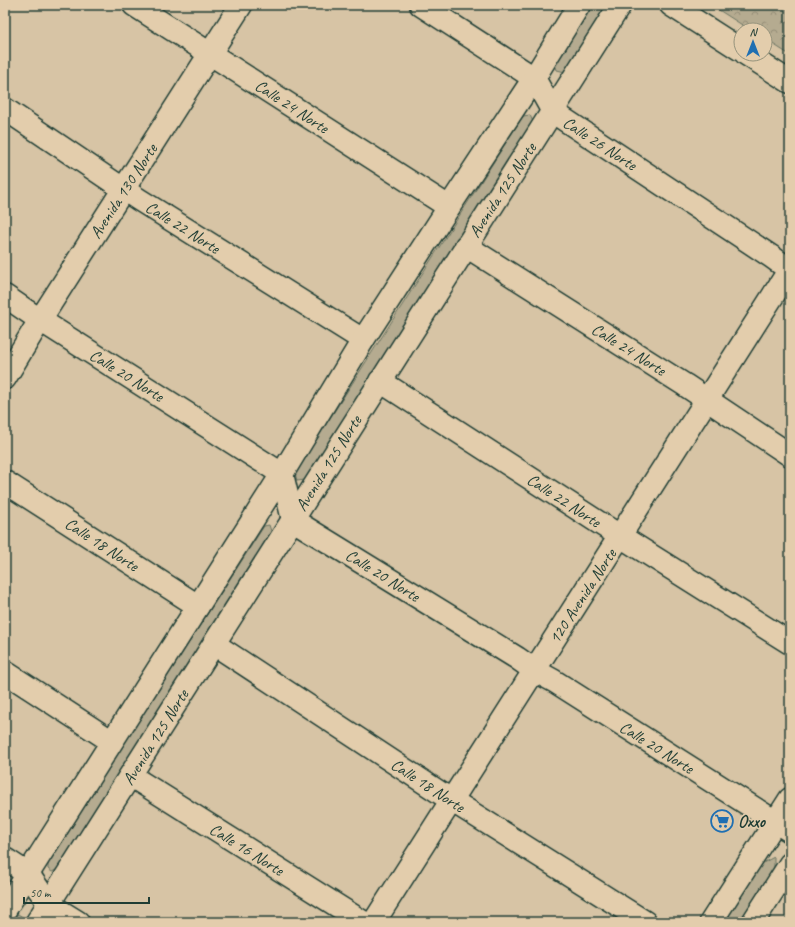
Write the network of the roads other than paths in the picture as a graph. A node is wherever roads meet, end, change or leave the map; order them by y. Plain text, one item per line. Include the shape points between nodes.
1 (134, 5) edge
2 (241, 5) edge
3 (421, 5) edge
4 (579, 5) edge
5 (620, 5) edge
6 (671, 5) edge
7 (733, 45) edge
8 (211, 53) junction
9 (759, 62) edge
10 (534, 78) junction
11 (790, 82) edge
12 (5, 109) edge
13 (553, 112) junction
14 (125, 189) junction
15 (449, 207) junction
16 (466, 246) junction
17 (790, 270) edge
18 (5, 296) edge
19 (40, 320) junction
20 (363, 340) junction
21 (5, 378) edge
22 (380, 381) junction
23 (706, 399) junction
24 (790, 455) edge
25 (282, 474) junction
26 (5, 482) edge
27 (293, 520) junction
28 (621, 536) junction
29 (198, 606) junction
30 (790, 643) edge
31 (214, 644) junction
32 (534, 670) junction
33 (5, 672) edge
34 (111, 741) junction
35 (131, 776) junction
36 (790, 799) edge
37 (451, 800) junction
38 (783, 826) edge
39 (5, 859) edge
40 (790, 864) edge
41 (28, 874) junction
42 (49, 904) junction
43 (5, 910) edge
44 (37, 922) edge
45 (78, 922) edge
46 (363, 922) edge
47 (374, 922) edge
48 (645, 922) edge
49 (711, 922) edge
50 (753, 922) edge

1 - 8 street, Calle 24 Norte
2 - 8 street, Avenida 130 Norte
3 - 10 street, Calle 26 Norte
4 - 10 street, Avenida 125 Norte
5 - 13 street, Avenida 125 Norte
6 - 7 street
8 - 14 street, Avenida 130 Norte
8 - 15 street, Calle 24 Norte
9 - 11 street
10 - 13 street, Calle 26 Norte
10 - 15 street, Avenida 125 Norte
12 - 14 street, Calle 22 Norte
13 - 16 street, Avenida 125 Norte
13 - 17 street, Calle 26 Norte
14 - 19 street, Avenida 130 Norte
14 - 20 street, Calle 22 Norte
15 - 20 street, Avenida 125 Norte
16 - 22 street, Avenida 125 Norte
16 - 23 street, Calle 24 Norte
17 - 23 street, 120 Avenida Norte
18 - 19 street, Calle 20 Norte
19 - 21 street, Avenida 130 Norte
19 - 25 street, Calle 20 Norte
20 - 25 street, Avenida 125 Norte
22 - 27 street, Avenida 125 Norte
22 - 28 street, Calle 22 Norte
23 - 24 street, Calle 24 Norte
23 - 28 street, 120 Avenida Norte
25 - 27 street
25 - 29 street, Avenida 125 Norte
26 - 29 street, Calle 18 Norte
27 - 31 street, Avenida 125 Norte
27 - 32 street, Calle 20 Norte
28 - 30 street, Calle 22 Norte
28 - 32 street, 120 Avenida Norte
29 - 34 street, Avenida 125 Norte
31 - 35 street, Avenida 125 Norte
31 - 37 street, Calle 18 Norte
32 - 37 street, 120 Avenida Norte
32 - 38 street, Calle 20 Norte
33 - 34 street
34 - 41 street, Avenida 125 Norte
35 - 42 street, Avenida 125 Norte
35 - 46 street, Calle 16 Norte
36 - 38 street
37 - 47 street, 120 Avenida Norte
37 - 48 street, Calle 18 Norte
38 - 49 street
39 - 41 street
40 - 50 street
41 - 42 street
41 - 43 street, Avenida 125 Norte
42 - 44 street, Avenida 125 Norte
42 - 45 street

